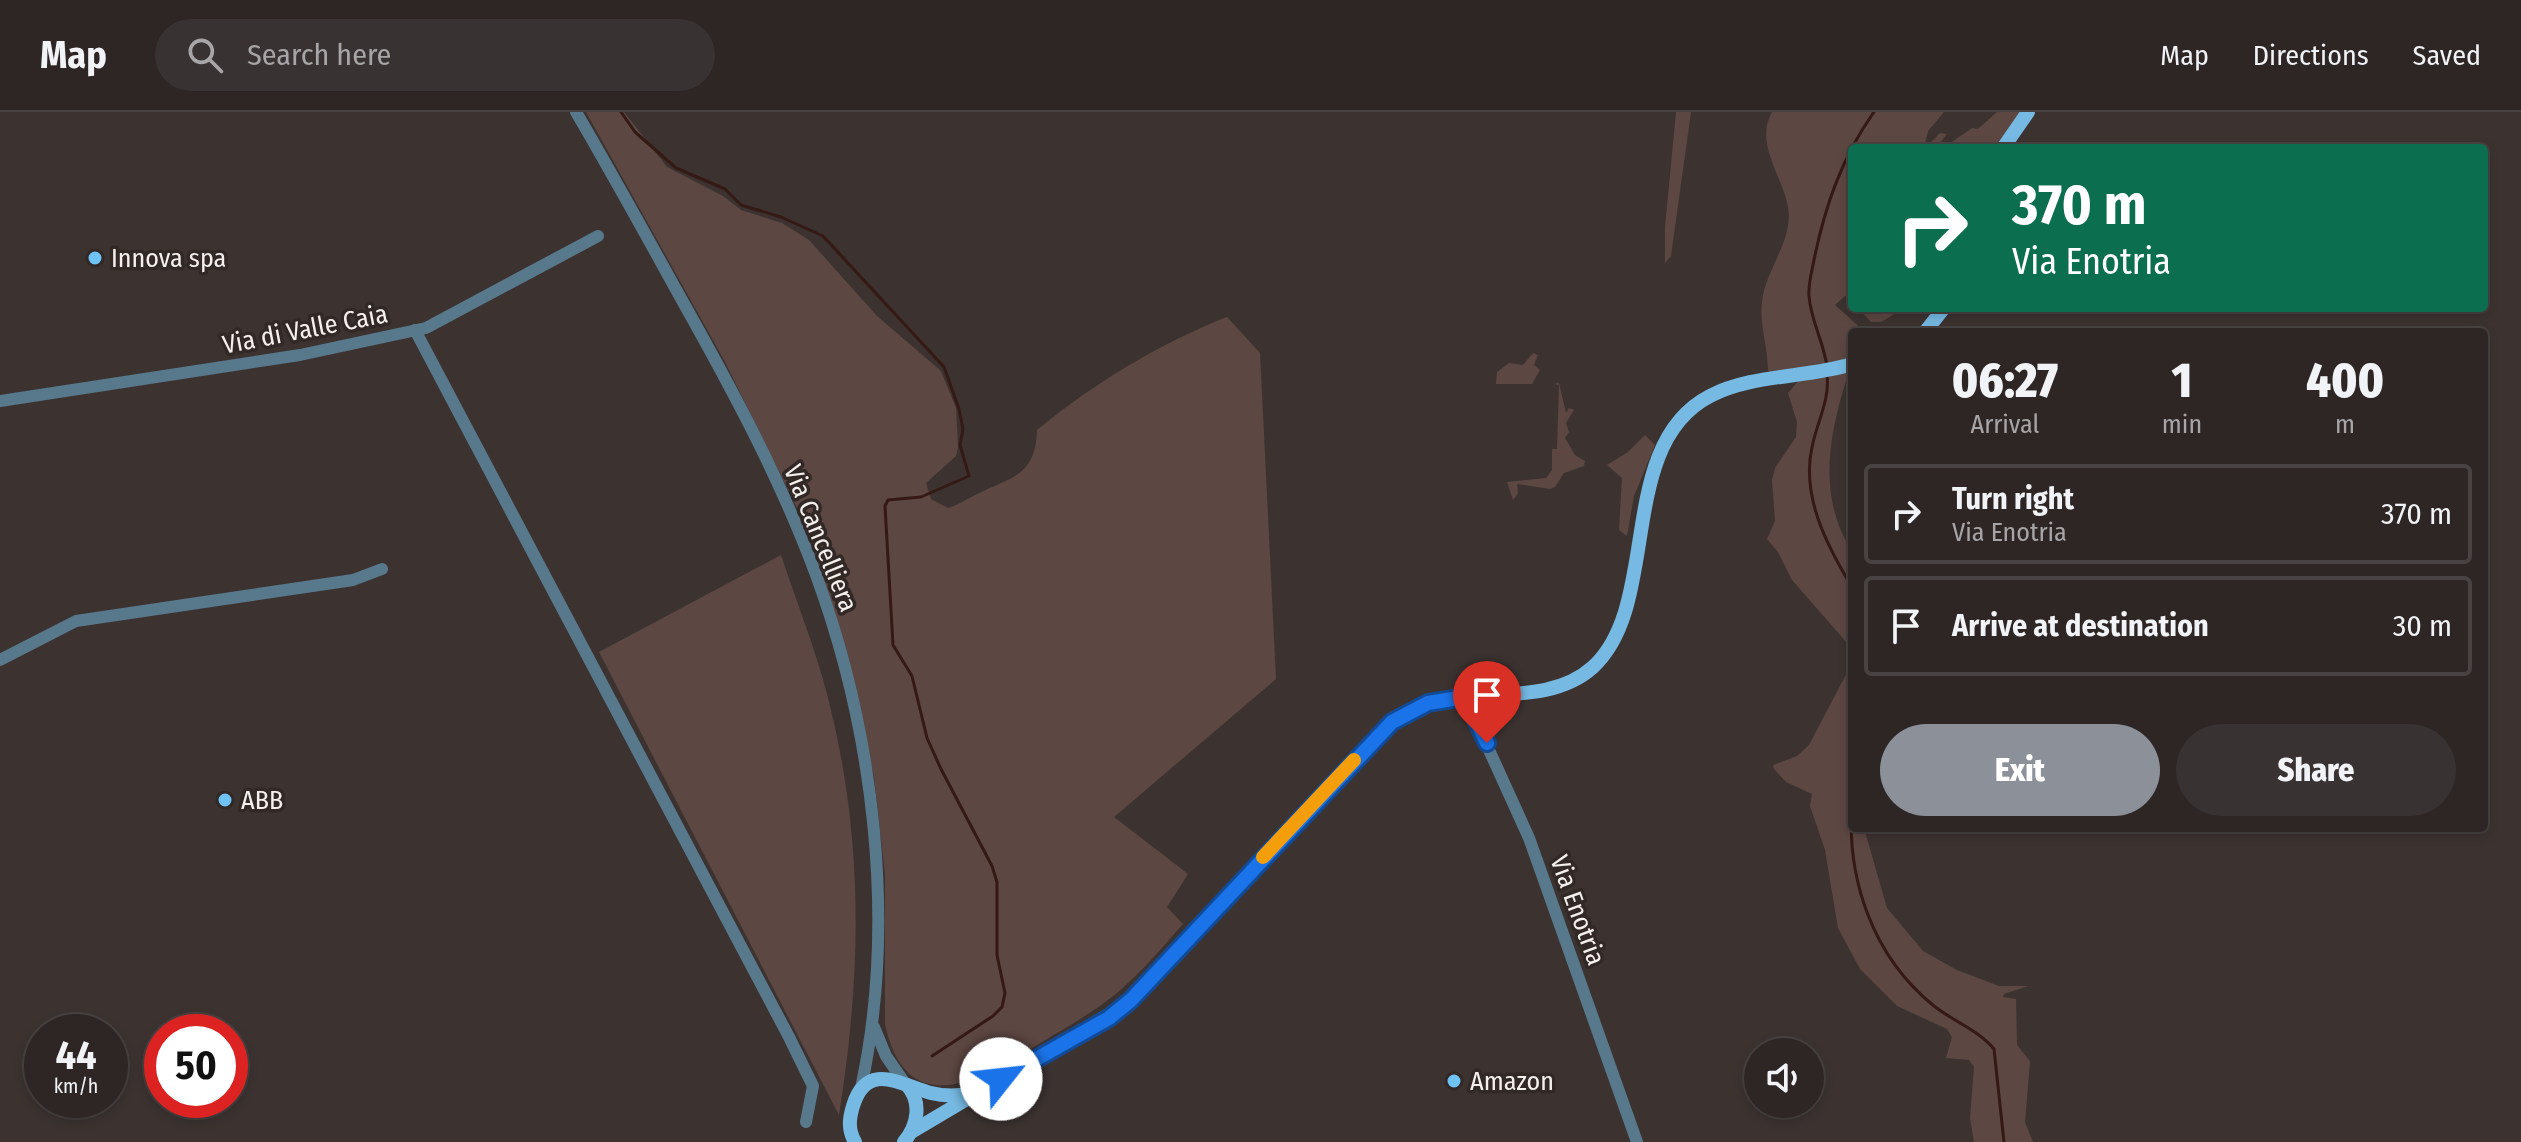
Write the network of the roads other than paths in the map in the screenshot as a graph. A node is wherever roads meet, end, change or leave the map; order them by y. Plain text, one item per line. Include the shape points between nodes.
1 (576, 112) edge
2 (2028, 112) edge
3 (2006, 144) edge
4 (598, 236) dead end
5 (1941, 312) edge
6 (1928, 328) edge
7 (415, 330) junction
8 (1847, 366) edge
9 (0, 401) edge
10 (382, 569) dead end
11 (0, 660) edge
12 (1465, 697) junction
13 (873, 1024) junction
14 (904, 1082) junction
15 (861, 1088) junction
16 (977, 1093) junction
17 (806, 1122) dead end
18 (849, 1127) junction
19 (910, 1138) edge
20 (843, 1142) edge
21 (855, 1142) edge
22 (1637, 1142) edge

1 - 13 street, Via Cancelliera via 739,403 782,492 831,616 873,830 879,901
2 - 3 main road
4 - 7 street, Via di Valle Caia
5 - 6 main road
7 - 9 street, Via di Valle Caia via 300,355
7 - 17 street via 789,1037 813,1086
8 - 12 main road via 1713,394 1693,407 1661,456 1646,499 1622,623 1595,666 1558,687
10 - 11 street via 353,580 76,621
12 - 16 main road via 1428,703 1388,725 1127,1004
12 - 22 street, Via Enotria via 1529,838
13 - 14 street, Via Cancelliera
13 - 15 street, Via Cancelliera
14 - 15 main road via 885,1078
14 - 16 main road via 938,1095
14 - 19 main road via 916,1102
15 - 18 main road
16 - 19 main road
18 - 20 main road
18 - 21 main road

